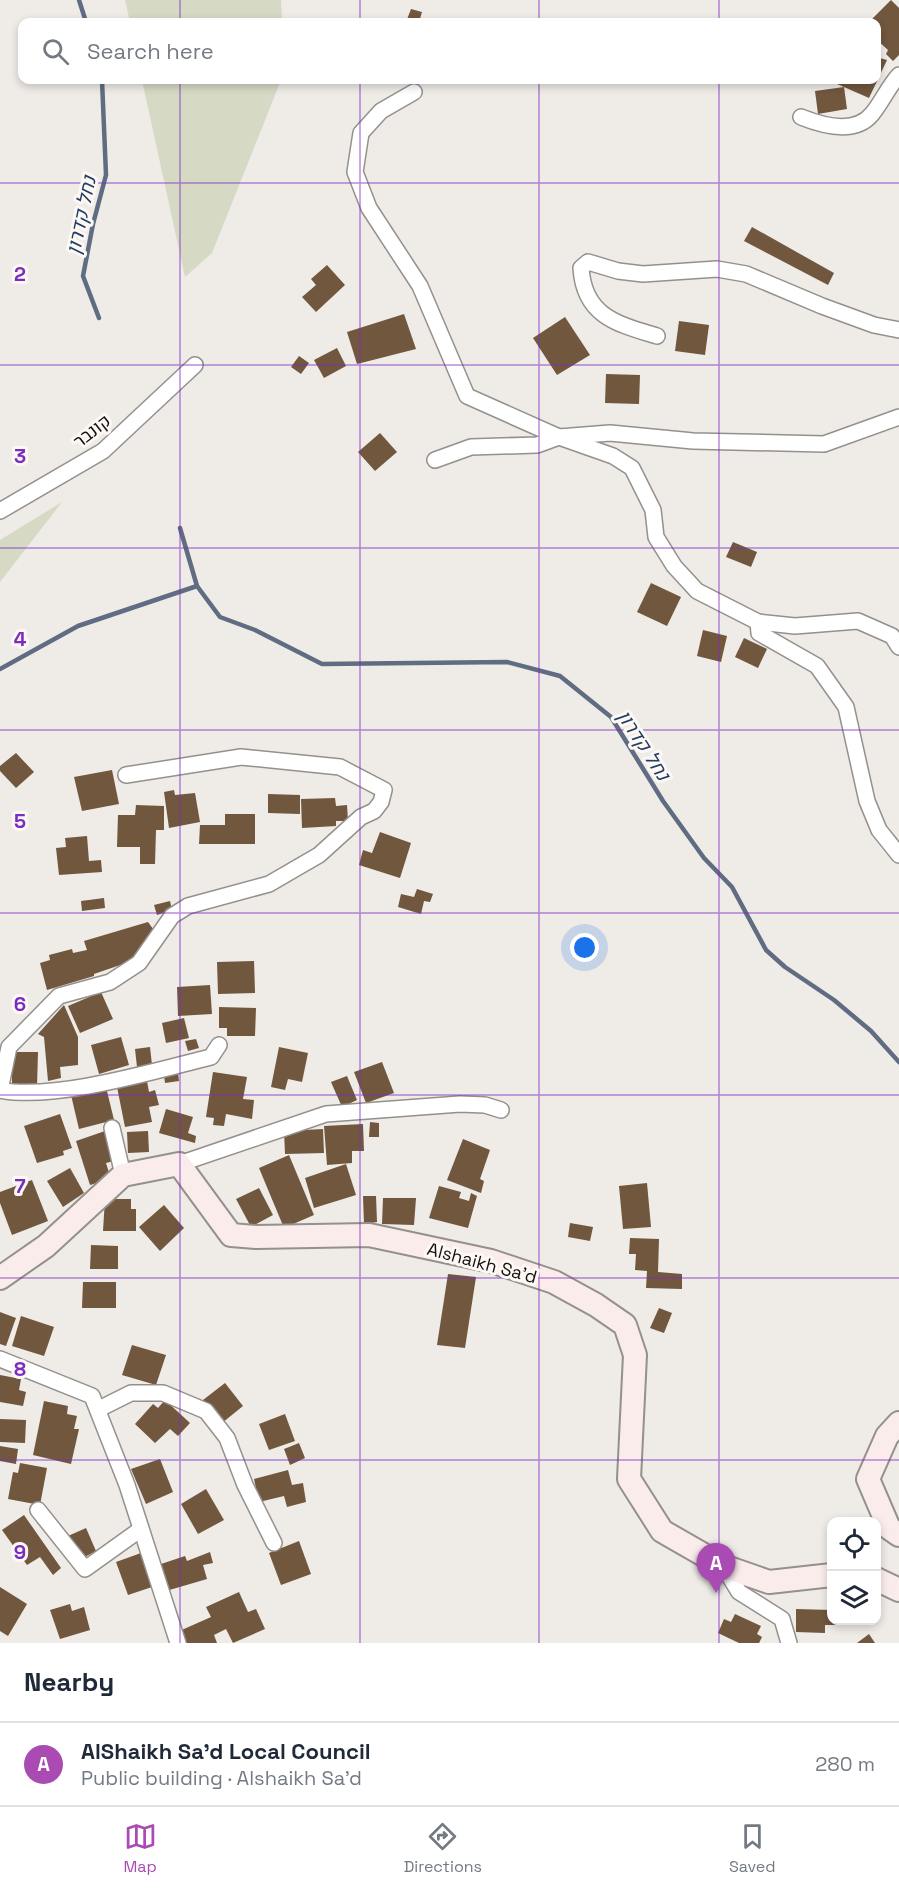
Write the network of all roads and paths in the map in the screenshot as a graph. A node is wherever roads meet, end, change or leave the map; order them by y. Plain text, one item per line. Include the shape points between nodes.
1 (899, 75) edge
2 (414, 92) dead end
3 (801, 117) dead end
4 (899, 330) edge
5 (657, 336) dead end
6 (195, 365) dead end
7 (899, 417) edge
8 (559, 437) junction
9 (435, 460) dead end
10 (0, 511) edge
11 (758, 622) junction
12 (899, 646) edge
13 (126, 775) dead end
14 (899, 855) edge
15 (219, 1045) dead end
16 (0, 1090) edge
17 (501, 1110) dead end
18 (112, 1128) dead end
19 (179, 1164) junction
20 (123, 1175) junction
21 (1, 1275) edge
22 (0, 1359) edge
23 (99, 1409) junction
24 (899, 1423) edge
25 (38, 1510) dead end
26 (141, 1529) junction
27 (899, 1535) edge
28 (274, 1543) dead end
29 (723, 1566) junction
30 (827, 1575) edge
31 (881, 1581) edge
32 (899, 1590) edge
33 (786, 1640) edge
34 (178, 1643) edge

1 - 3 street via 864,121 825,126
2 - 8 street via 381,111 362,133 355,172 369,208 420,285 467,396
4 - 5 street via 822,306 746,274 717,269 643,274 588,262 581,268 590,301 605,318
6 - 10 street, קונבר via 103,452
7 - 8 street via 824,444 693,441 610,433
8 - 9 street via 537,445 471,447
8 - 11 street via 613,456 632,468 653,510 656,537 674,566 697,591
11 - 12 street via 795,626 858,621 892,636
11 - 14 street via 759,633 817,666 846,706 867,801 879,830
13 - 16 street via 241,757 340,767 384,790 374,811 361,817 318,855 269,884 188,906 172,916 138,963 110,982 58,996 9,1047
15 - 16 street via 211,1057 114,1080 21,1094
17 - 19 street via 460,1104 326,1114
18 - 20 street
19 - 20 street
19 - 29 street, Alshaikh Sa'd via 231,1235 369,1235 491,1261 554,1282 625,1325 635,1354 629,1479 662,1531
20 - 21 street via 46,1246
22 - 23 street via 92,1396
23 - 26 street
23 - 28 street via 131,1393 163,1393 206,1411 227,1438
24 - 27 street via 887,1436 868,1479 889,1528
25 - 26 street via 85,1569
26 - 34 street
29 - 30 street, Alshaikh Sa'd via 769,1582
29 - 33 street via 739,1592 782,1619
31 - 32 street

